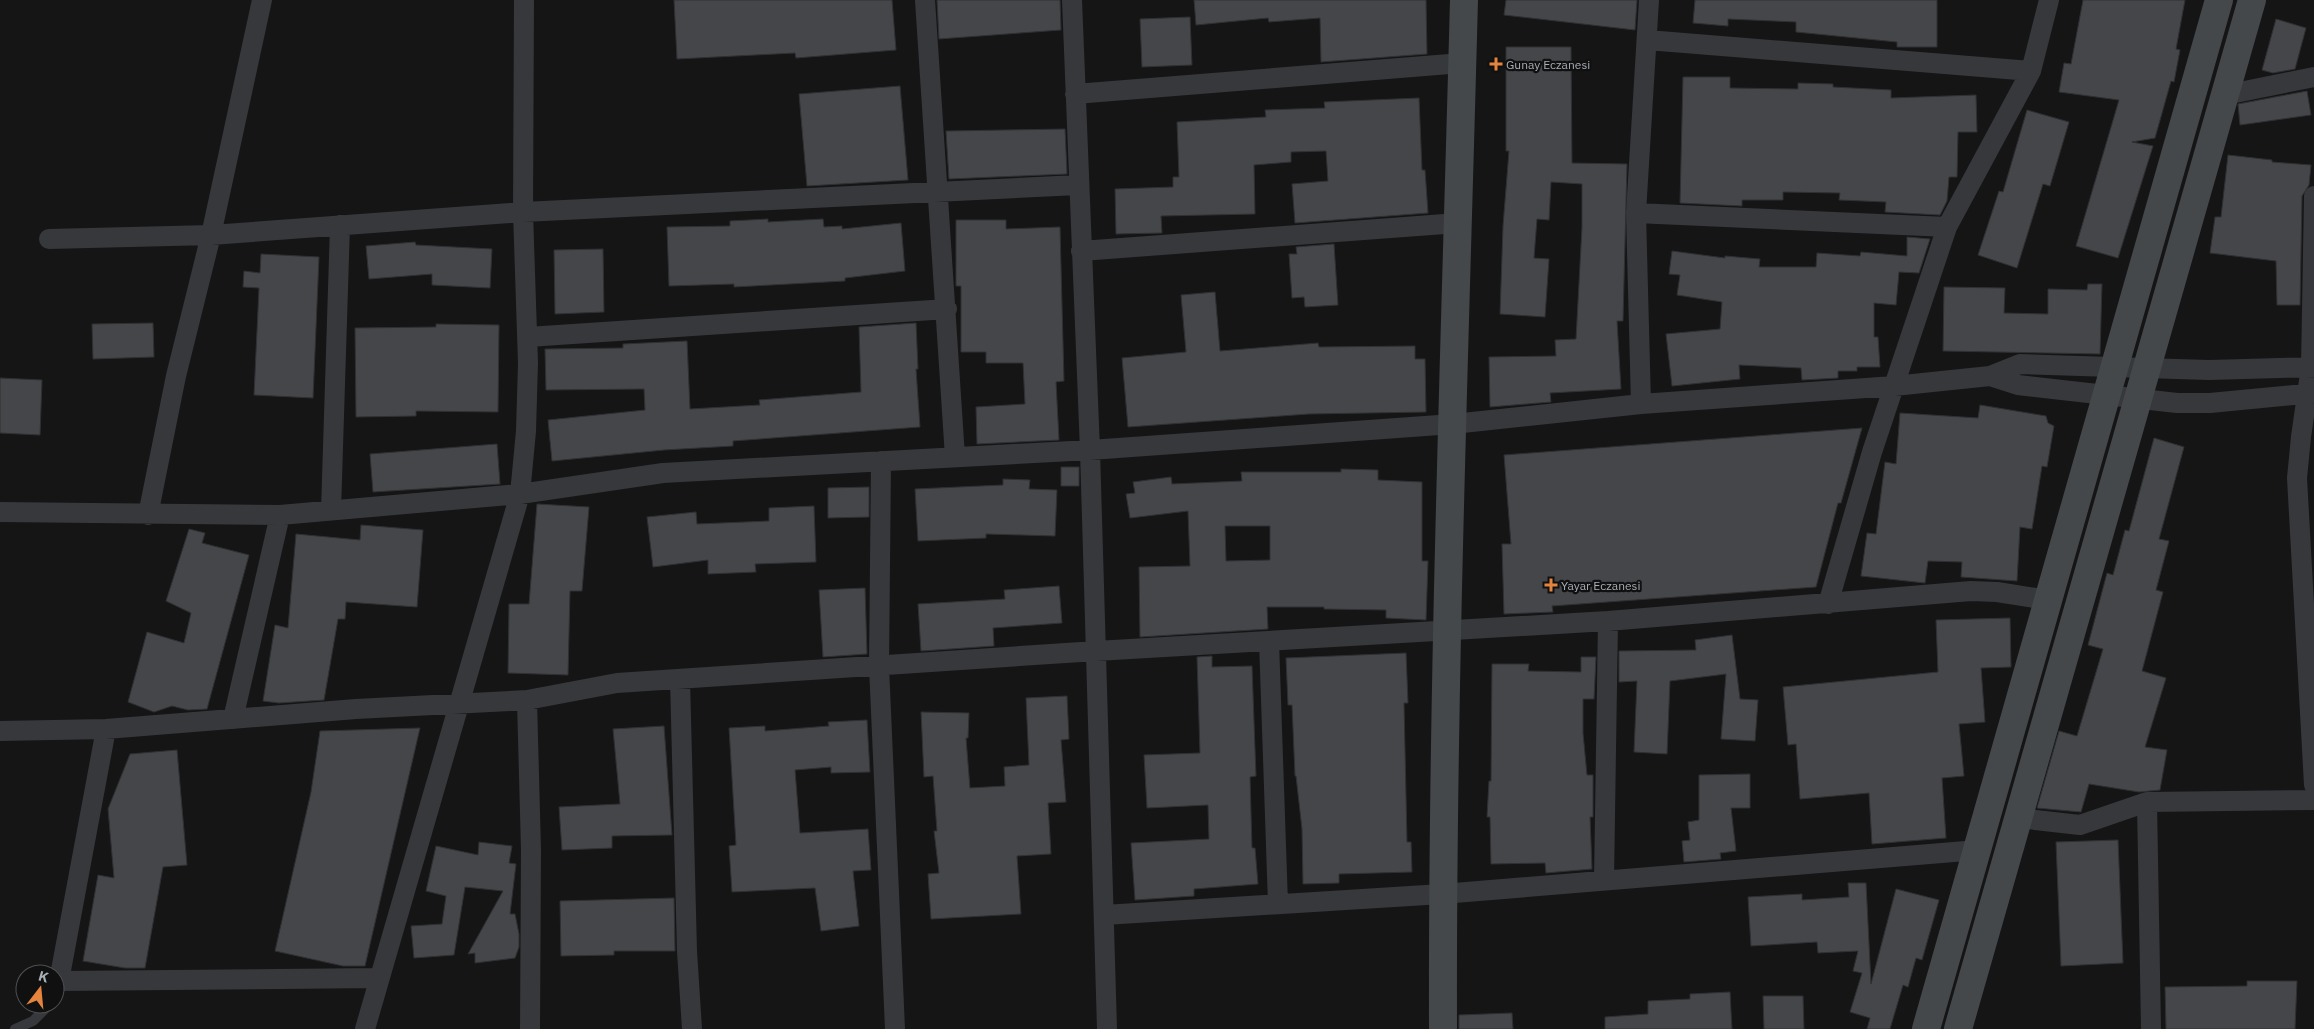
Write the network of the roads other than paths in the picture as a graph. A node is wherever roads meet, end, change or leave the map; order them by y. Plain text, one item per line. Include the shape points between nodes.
1 (262, 0) edge
2 (524, 0) edge
3 (925, 0) edge
4 (1072, 0) edge
5 (1464, 0) edge
6 (1649, 0) edge
7 (2049, 0) edge
8 (2219, 0) edge
9 (2252, 0) edge
10 (1647, 40) junction
11 (1462, 63) junction
12 (2031, 72) junction
13 (2314, 77) edge
14 (1075, 94) junction
15 (2225, 95) junction
16 (1078, 185) junction
17 (938, 193) junction
18 (2314, 196) edge
19 (523, 212) junction
20 (1636, 213) junction
21 (1458, 224) junction
22 (340, 225) junction
23 (1947, 227) junction
24 (211, 235) junction
25 (49, 239) dead end
26 (1081, 251) junction
27 (947, 309) junction
28 (528, 337) junction
29 (2115, 367) junction
30 (2313, 367) edge
31 (2146, 369) junction
32 (1990, 376) junction
33 (1894, 386) junction
34 (2310, 394) edge
35 (2106, 396) junction
36 (2139, 399) junction
37 (1641, 404) junction
38 (1453, 424) junction
39 (1090, 450) junction
40 (955, 457) junction
41 (881, 461) junction
42 (520, 494) junction
43 (331, 511) junction
44 (0, 512) edge
45 (148, 515) junction
46 (280, 515) junction
47 (2048, 600) junction
48 (1828, 604) junction
49 (1608, 621) junction
50 (1448, 631) junction
51 (1269, 641) junction
52 (2310, 649) edge
53 (1096, 651) junction
54 (879, 666) junction
55 (680, 679) junction
56 (526, 700) junction
57 (458, 704) junction
58 (233, 719) junction
59 (106, 729) junction
60 (0, 731) edge
61 (2314, 785) edge
62 (2314, 800) edge
63 (2147, 802) junction
64 (2018, 818) junction
65 (1978, 850) junction
66 (1604, 880) junction
67 (1442, 894) junction
68 (1278, 904) junction
69 (1104, 915) junction
70 (62, 964) edge
71 (378, 978) junction
72 (65, 988) edge
73 (40, 1014) edge
74 (15, 1029) edge
75 (365, 1029) edge
76 (530, 1029) edge
77 (692, 1029) edge
78 (896, 1029) edge
79 (1107, 1029) edge
80 (1443, 1029) edge
81 (1926, 1029) edge
82 (1958, 1029) edge
83 (2151, 1029) edge

1 - 24 street
2 - 19 street
3 - 17 street
4 - 14 street
5 - 11 main road
6 - 10 street
7 - 12 street
8 - 29 main road
9 - 15 main road
10 - 12 street
10 - 20 street
11 - 14 street
11 - 21 main road
12 - 23 street
13 - 15 street
14 - 16 street
15 - 31 main road
16 - 17 street
16 - 26 street
17 - 19 street
17 - 27 street
18 - 30 street
19 - 22 street
19 - 28 street
20 - 23 street
20 - 37 street
21 - 26 street
21 - 38 main road
22 - 24 street
22 - 43 street
23 - 33 street
24 - 25 street
24 - 45 street via 176,376
26 - 39 street
27 - 28 street
27 - 40 street
28 - 42 street via 526,431
29 - 31 street
29 - 32 street via 2020,364
29 - 35 main road
30 - 31 street
30 - 34 street
31 - 36 main road
32 - 33 street
32 - 35 street via 2018,385
33 - 37 street
33 - 48 street
34 - 36 street via 2210,404
34 - 52 street via 2297,478
35 - 36 street
35 - 47 main road
36 - 64 main road
37 - 38 street
38 - 39 street
38 - 50 main road
39 - 40 street
39 - 53 street
40 - 41 street
41 - 42 street via 663,473
41 - 54 street
42 - 43 street
42 - 57 street
43 - 46 street
44 - 45 street
45 - 46 street
46 - 58 street
47 - 48 street via 1971,591
47 - 65 main road
48 - 49 street
49 - 50 street
49 - 66 street
50 - 51 street
50 - 67 main road
51 - 53 street
51 - 68 street
52 - 61 street
53 - 54 street
53 - 69 street
54 - 55 street
54 - 78 street
55 - 56 street via 610,684
55 - 77 street
56 - 57 street
56 - 76 street via 531,850
57 - 58 street
57 - 71 street
58 - 59 street
59 - 60 street
59 - 70 street
62 - 63 street
63 - 64 street via 2080,825
63 - 83 street
64 - 82 main road
65 - 66 street
65 - 81 main road
66 - 67 street
67 - 68 street
67 - 80 main road
68 - 69 street
69 - 79 street
71 - 72 street
71 - 75 street
73 - 74 lane

